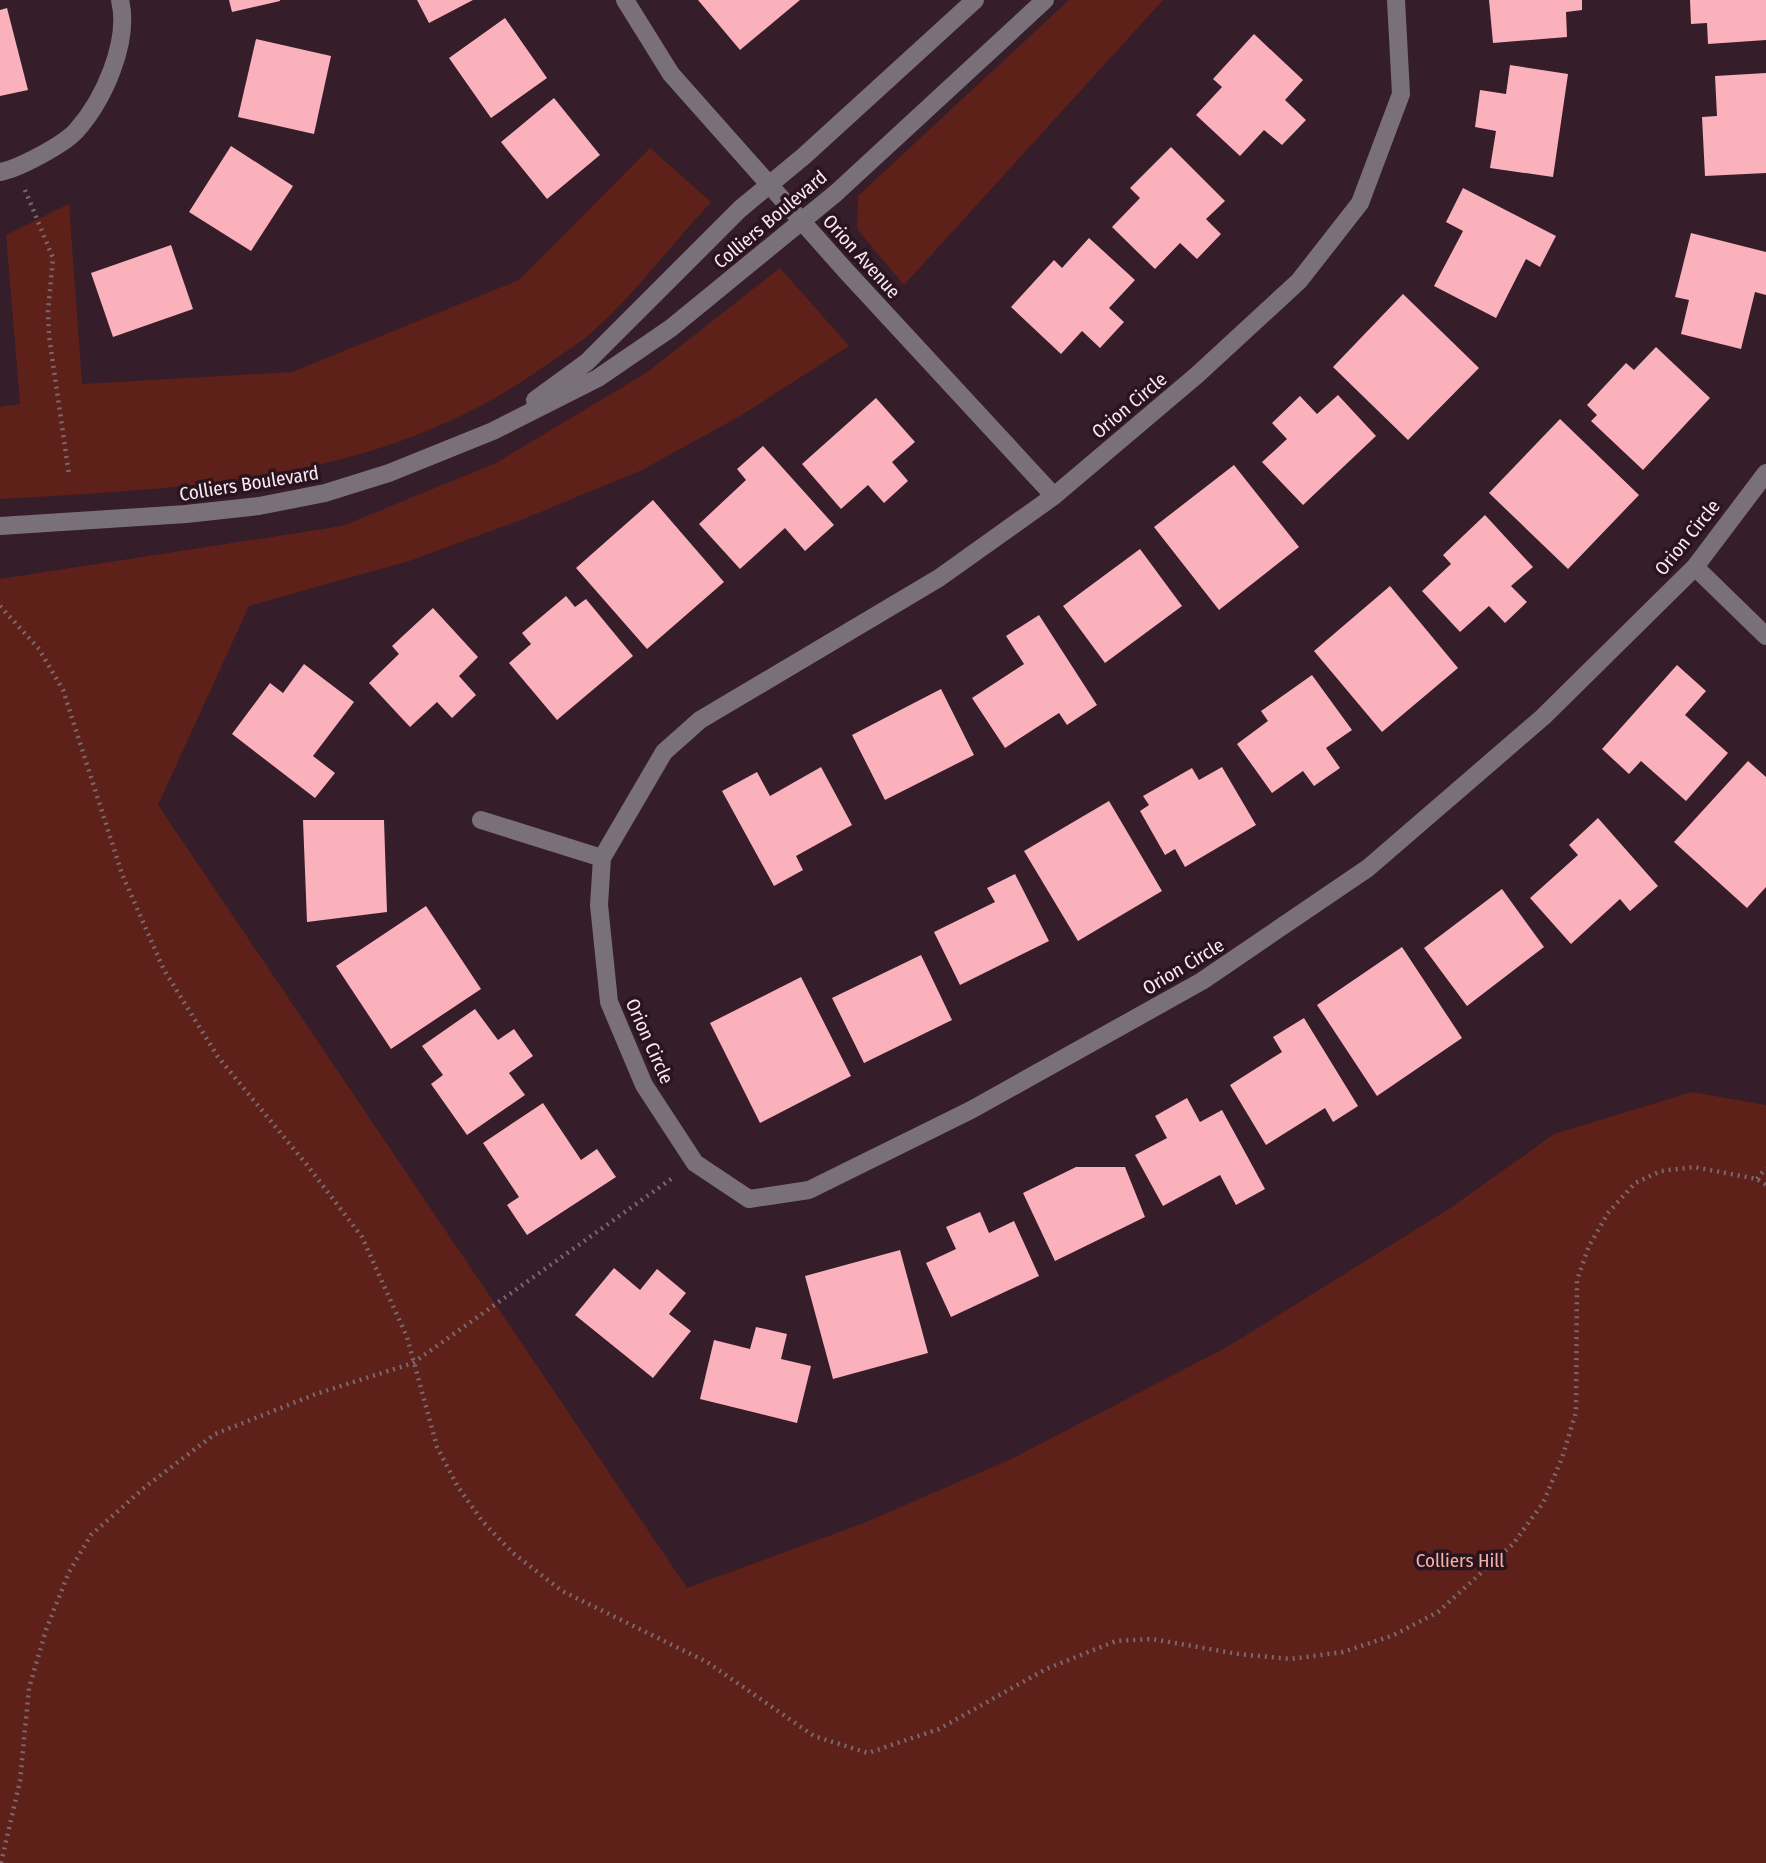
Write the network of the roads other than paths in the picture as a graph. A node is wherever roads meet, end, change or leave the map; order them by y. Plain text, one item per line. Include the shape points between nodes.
1 (120, 0) edge
2 (625, 0) edge
3 (975, 0) edge
4 (1045, 0) edge
5 (1396, 0) edge
6 (7, 171) edge
7 (769, 184) junction
8 (803, 221) junction
9 (493, 431) junction
10 (1766, 473) edge
11 (1054, 496) junction
12 (0, 527) edge
13 (1695, 567) junction
14 (1766, 636) edge
15 (481, 820) dead end
16 (602, 858) junction

1 - 6 street via 124,16 112,75 75,132
2 - 7 street, Orion Avenue via 671,74
3 - 7 street, Colliers Boulevard
4 - 8 street, Colliers Boulevard
5 - 11 street, Orion Circle via 1401,94 1360,203 1299,281
7 - 8 street, Orion Avenue
7 - 9 street, Colliers Boulevard via 587,362
8 - 9 street, Colliers Boulevard via 671,328 598,378
8 - 11 street, Orion Avenue
9 - 12 street, Colliers Boulevard via 388,473 312,496 186,514
10 - 13 street, Orion Circle
11 - 16 street, Orion Circle via 939,578 700,720 664,751
13 - 14 street
13 - 16 street, Orion Circle via 1543,716 1368,868 1202,981 971,1110 809,1190 749,1199 695,1163 644,1085 609,1002 600,905
15 - 16 street

